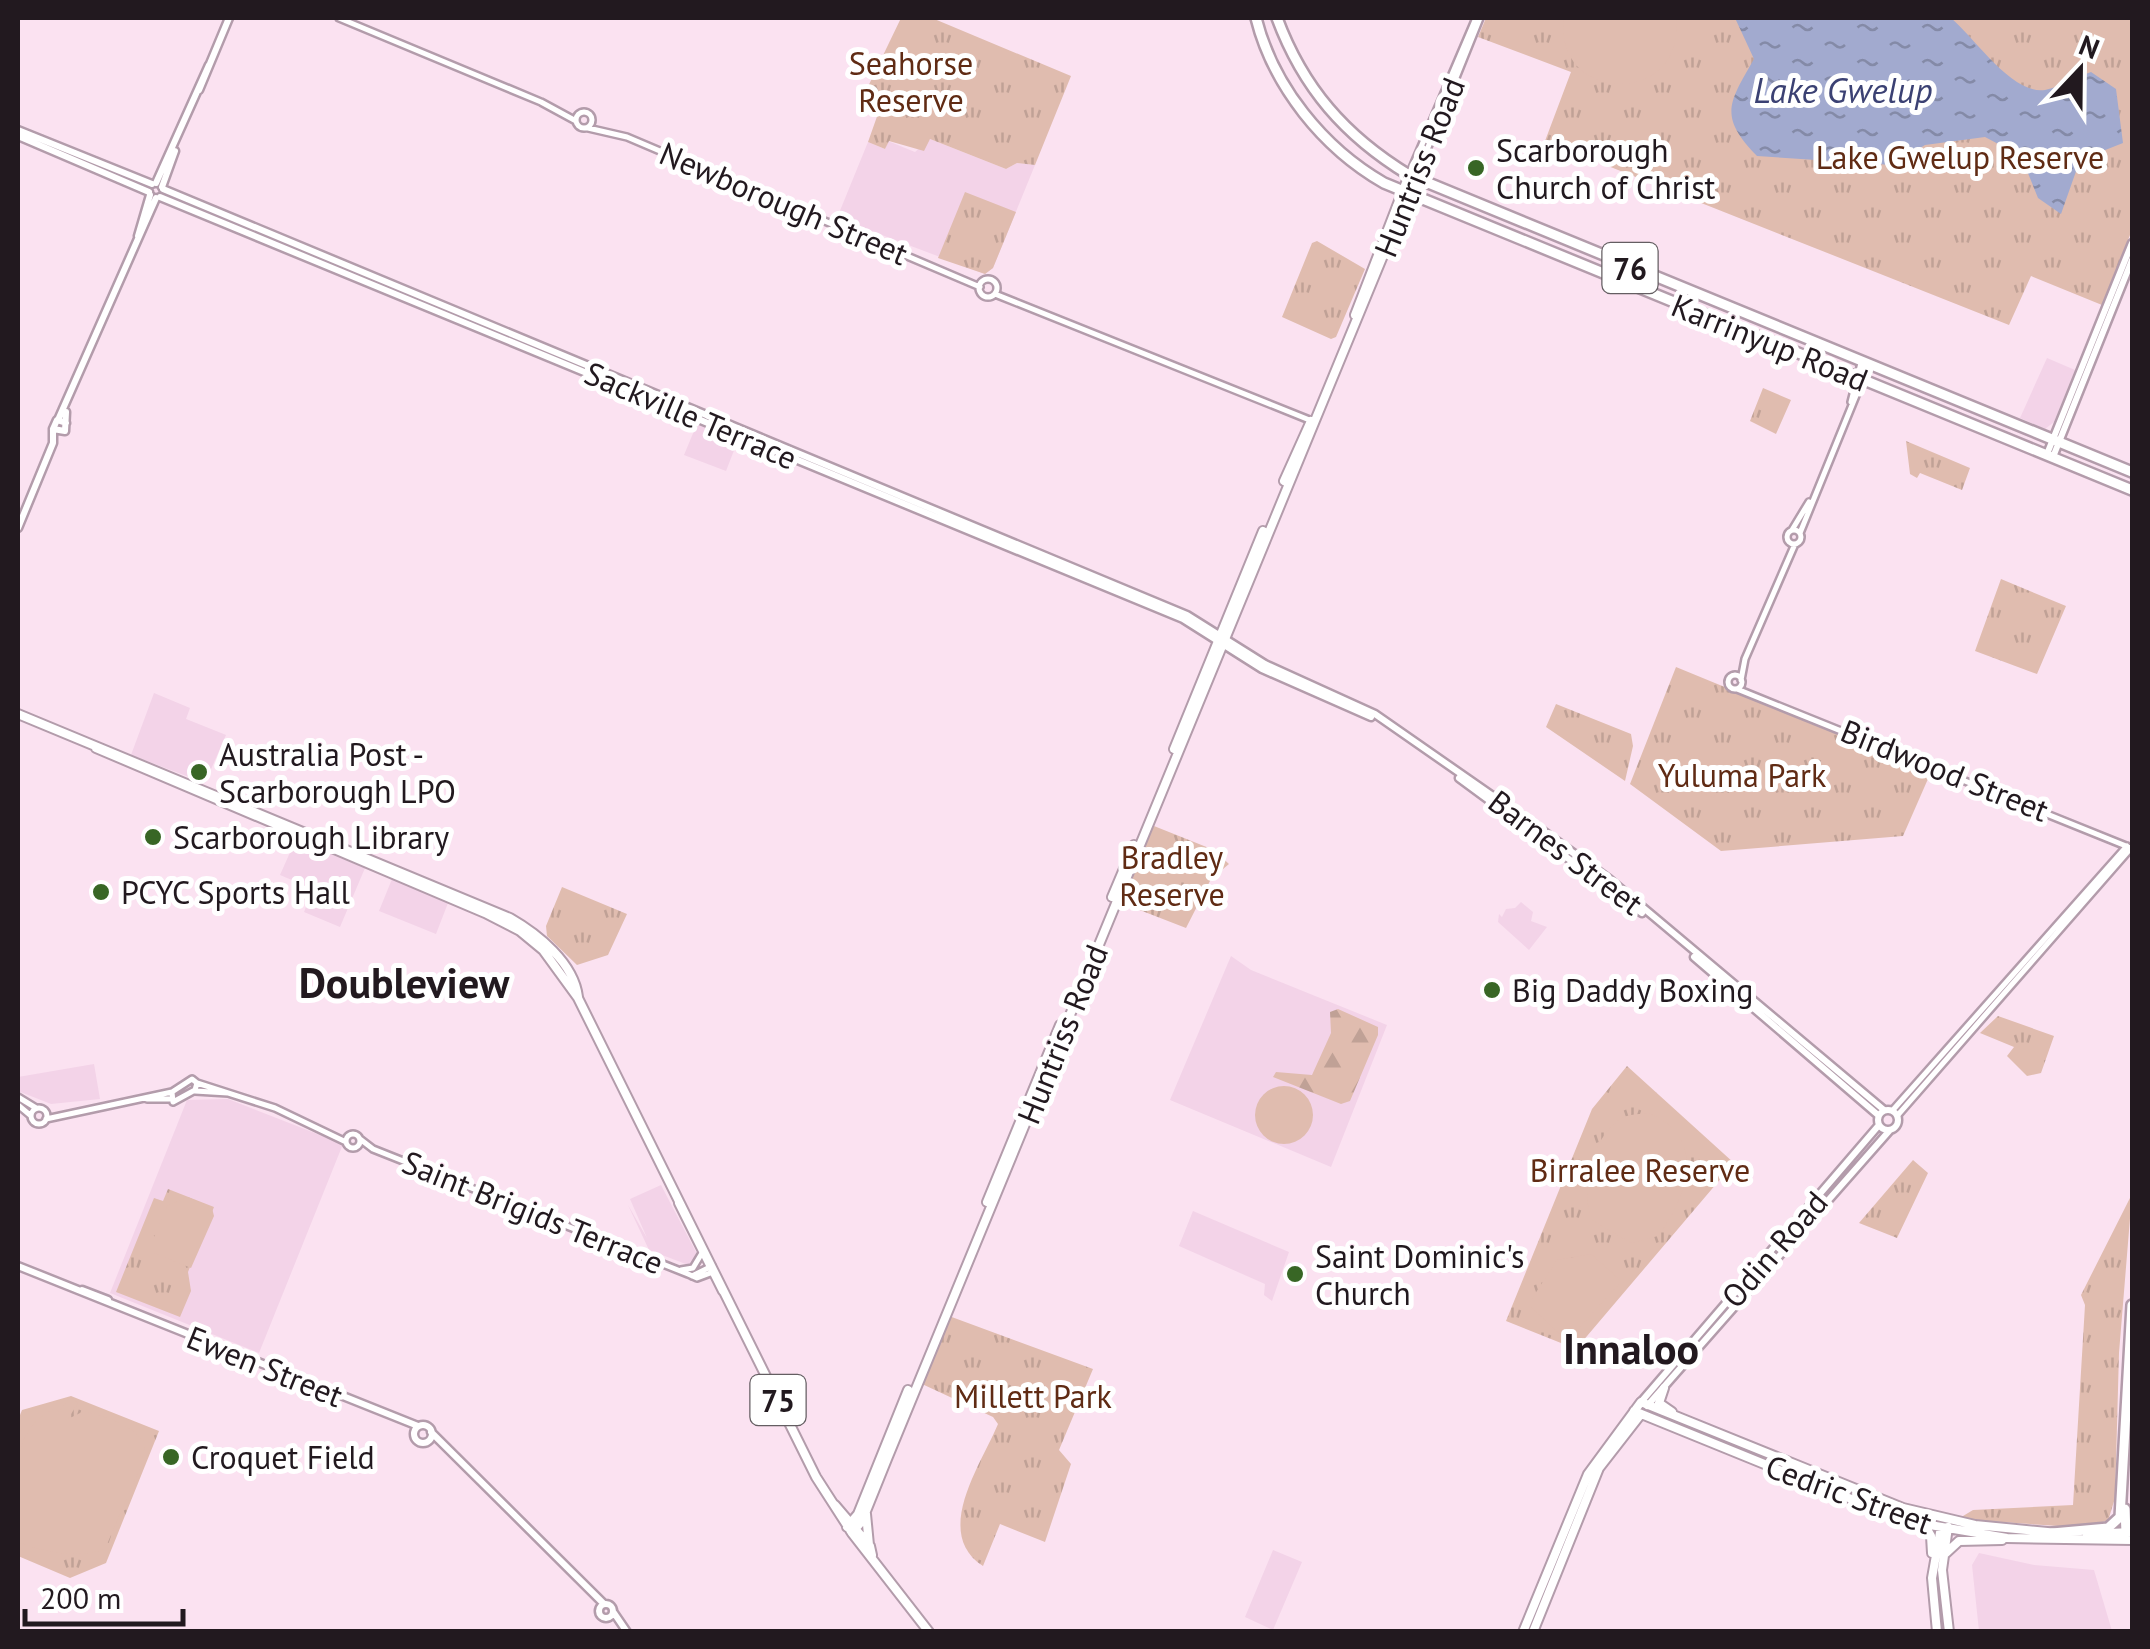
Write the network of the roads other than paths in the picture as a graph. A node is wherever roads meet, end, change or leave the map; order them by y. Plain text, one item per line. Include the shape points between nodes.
1 (229, 18) edge
2 (339, 18) edge
3 (1256, 18) edge
4 (1278, 18) edge
5 (1478, 18) edge
6 (566, 113) junction
7 (580, 113) junction
8 (592, 119) junction
9 (576, 121) junction
10 (588, 128) junction
11 (604, 129) junction
12 (18, 133) edge
13 (1412, 176) junction
14 (156, 191) junction
15 (1405, 193) junction
16 (1556, 238) junction
17 (2132, 243) edge
18 (1550, 252) junction
19 (2132, 260) edge
20 (981, 284) junction
21 (996, 290) junction
22 (1864, 364) junction
23 (1859, 378) junction
24 (1312, 420) junction
25 (62, 421) junction
26 (53, 429) junction
27 (62, 432) junction
28 (2056, 441) junction
29 (53, 442) junction
30 (2050, 456) junction
31 (2132, 472) edge
32 (2132, 490) edge
33 (1814, 496) junction
34 (18, 528) edge
35 (1792, 530) junction
36 (1800, 533) junction
37 (1792, 542) junction
38 (1222, 638) junction
39 (1218, 658) junction
40 (1745, 659) junction
41 (1246, 660) junction
42 (1734, 676) junction
43 (1741, 681) junction
44 (1737, 689) junction
45 (1758, 694) junction
46 (18, 714) edge
47 (2129, 847) edge
48 (197, 1083) junction
49 (193, 1092) junction
50 (231, 1093) junction
51 (172, 1096) junction
52 (18, 1101) edge
53 (36, 1108) junction
54 (45, 1110) junction
55 (64, 1113) junction
56 (1888, 1113) junction
57 (30, 1115) junction
58 (46, 1119) junction
59 (1879, 1125) junction
60 (1890, 1130) junction
61 (347, 1138) junction
62 (360, 1139) junction
63 (357, 1148) junction
64 (373, 1149) junction
65 (679, 1202) junction
66 (702, 1254) junction
67 (18, 1266) edge
68 (713, 1269) junction
69 (678, 1270) junction
70 (2132, 1304) edge
71 (2128, 1363) junction
72 (1664, 1388) junction
73 (1644, 1404) junction
74 (2132, 1412) edge
75 (1638, 1413) junction
76 (1694, 1424) junction
77 (416, 1430) junction
78 (430, 1436) junction
79 (2122, 1492) junction
80 (866, 1510) junction
81 (1924, 1524) junction
82 (1945, 1524) junction
83 (852, 1528) junction
84 (2052, 1533) junction
85 (2130, 1535) edge
86 (2007, 1538) junction
87 (871, 1551) junction
88 (1942, 1561) junction
89 (1932, 1578) junction
90 (602, 1606) junction
91 (611, 1615) junction
92 (627, 1632) edge
93 (929, 1632) edge
94 (1524, 1632) edge
95 (1532, 1632) edge
96 (1937, 1632) edge
97 (1949, 1632) edge

1 - 14 main road
2 - 6 street, Newborough Street
3 - 15 highway, Karrinyup Road / 76 via 1274,68 1300,108 1358,166
4 - 13 highway, Karrinyup Road / 76 via 1327,109 1352,136
5 - 13 street, Huntriss Road
6 - 7 street, Newborough Street
6 - 9 street, Newborough Street
7 - 8 street, Newborough Street
7 - 9 street
8 - 10 street
8 - 11 street, Newborough Street
9 - 10 street, Newborough Street
10 - 11 street, Newborough Street
11 - 20 street, Newborough Street
12 - 14 main road, Sackville Terrace
13 - 15 main road, Huntriss Road
13 - 16 highway, Karrinyup Road / 76
14 - 25 main road
14 - 38 main road, Sackville Terrace
15 - 18 highway, Karrinyup Road / 76
15 - 24 main road, Huntriss Road
16 - 18 highway
16 - 22 highway, Karrinyup Road / 76
17 - 28 main road
18 - 23 highway, Karrinyup Road / 76
19 - 28 main road
20 - 21 street, Newborough Street via 992,280
20 - 21 street, Newborough Street via 986,296
21 - 24 street, Newborough Street
22 - 23 street
22 - 28 highway, Karrinyup Road / 76
23 - 30 highway, Karrinyup Road / 76
23 - 33 street
24 - 38 main road, Huntriss Road
25 - 26 main road
25 - 27 main road
26 - 27 main road
26 - 29 main road
27 - 29 main road
28 - 30 main road
28 - 31 highway, Karrinyup Road / 76
29 - 34 main road
30 - 32 highway, Karrinyup Road / 76
33 - 35 street
33 - 36 street
35 - 36 street
35 - 37 street
36 - 37 street
37 - 40 street
38 - 39 main road, Huntriss Road
38 - 41 main road, Barnes Street
38 - 56 main road, Barnes Street via 1375,714 1542,831 1609,879
38 - 83 main road, Huntriss Road
39 - 41 main road
39 - 80 main road, Huntriss Road
40 - 42 street
40 - 43 street
41 - 56 main road, Barnes Street via 1372,717 1594,874
42 - 43 street, Birdwood Street
42 - 44 street via 1728,683
43 - 44 street
43 - 45 street, Birdwood Street
44 - 45 street, Birdwood Street
45 - 47 street, Birdwood Street
46 - 65 main road, 75 via 508,924 543,950 578,998
47 - 56 street, Odin Road
48 - 49 street
48 - 50 street
48 - 51 street via 188,1080
49 - 50 street
49 - 51 street via 180,1102
50 - 61 street
51 - 55 street
52 - 53 street
52 - 57 street
53 - 54 street
53 - 57 street
54 - 55 street
54 - 58 street
55 - 58 street
56 - 59 main road
56 - 60 main road, Odin Road via 1897,1124
57 - 58 street via 36,1124
59 - 60 main road
59 - 73 main road, Odin Road
60 - 72 main road, Odin Road
61 - 62 street, Saint Brigids Terrace
61 - 63 street
62 - 63 street
62 - 64 street, Saint Brigids Terrace
63 - 64 street, Saint Brigids Terrace
64 - 69 street, Saint Brigids Terrace
65 - 66 main road, 75
65 - 68 main road, 75
66 - 68 main road, 75
66 - 69 street via 693,1268
67 - 77 main road, Ewen Street
68 - 69 street, Saint Brigids Terrace via 692,1276
68 - 83 main road, 75
70 - 71 highway
71 - 74 highway
71 - 79 highway
72 - 73 main road, Odin Road
72 - 76 main road via 1659,1403
73 - 75 main road, Odin Road
73 - 76 main road, Cedric Street
75 - 81 main road, Cedric Street
75 - 94 main road, Odin Road via 1588,1474
75 - 95 main road, Odin Road via 1599,1468
76 - 82 main road, Cedric Street
77 - 78 main road, Ewen Street via 424,1425
77 - 78 main road, Ewen Street via 420,1442
78 - 90 main road, Ewen Street
79 - 84 highway via 2120,1516 2108,1528
79 - 85 highway
80 - 83 main road, Huntriss Road
80 - 87 main road
81 - 82 main road, Cedric Street
81 - 89 main road via 1931,1536
82 - 84 main road, Cedric Street
82 - 86 main road, Cedric Street
82 - 88 main road
82 - 89 main road
83 - 87 main road, 75
84 - 85 main road, Cedric Street
85 - 86 main road, Cedric Street
86 - 88 main road via 1956,1542
87 - 93 main road, 75
88 - 97 main road
89 - 96 main road
90 - 91 main road, Ewen Street via 612,1606
90 - 91 main road, Ewen Street via 601,1616
91 - 92 main road, Ewen Street

